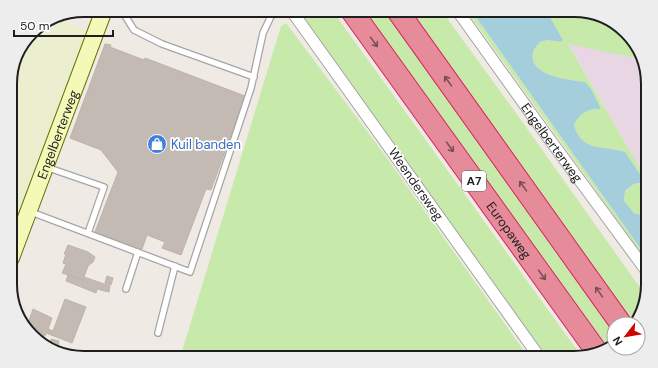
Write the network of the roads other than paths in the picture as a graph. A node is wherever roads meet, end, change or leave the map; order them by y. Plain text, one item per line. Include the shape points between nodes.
1 (101, 17) edge
2 (126, 17) edge
3 (271, 17) edge
4 (296, 17) edge
5 (356, 17) edge
6 (402, 17) edge
7 (462, 17) edge
8 (254, 77) junction
9 (46, 167) junction
10 (29, 211) junction
11 (88, 233) junction
12 (17, 242) edge
13 (138, 252) junction
14 (641, 263) edge
15 (175, 266) junction
16 (126, 289) dead end
17 (615, 316) edge
18 (158, 333) dead end
19 (594, 348) edge
20 (535, 351) edge

1 - 9 street, Engelberterweg
2 - 8 lane via 134,30 162,44
3 - 8 lane via 263,33
4 - 20 street, Weendersweg
5 -> 19 highway, Europaweg / A7
17 -> 6 highway
7 - 14 street, Engelberterweg
8 - 15 lane via 190,272
9 - 10 street, Engelberterweg
9 - 11 lane via 104,187
10 - 11 lane
10 - 12 street, Engelberterweg
11 - 13 lane
13 - 15 lane
13 - 16 lane
15 - 18 lane

